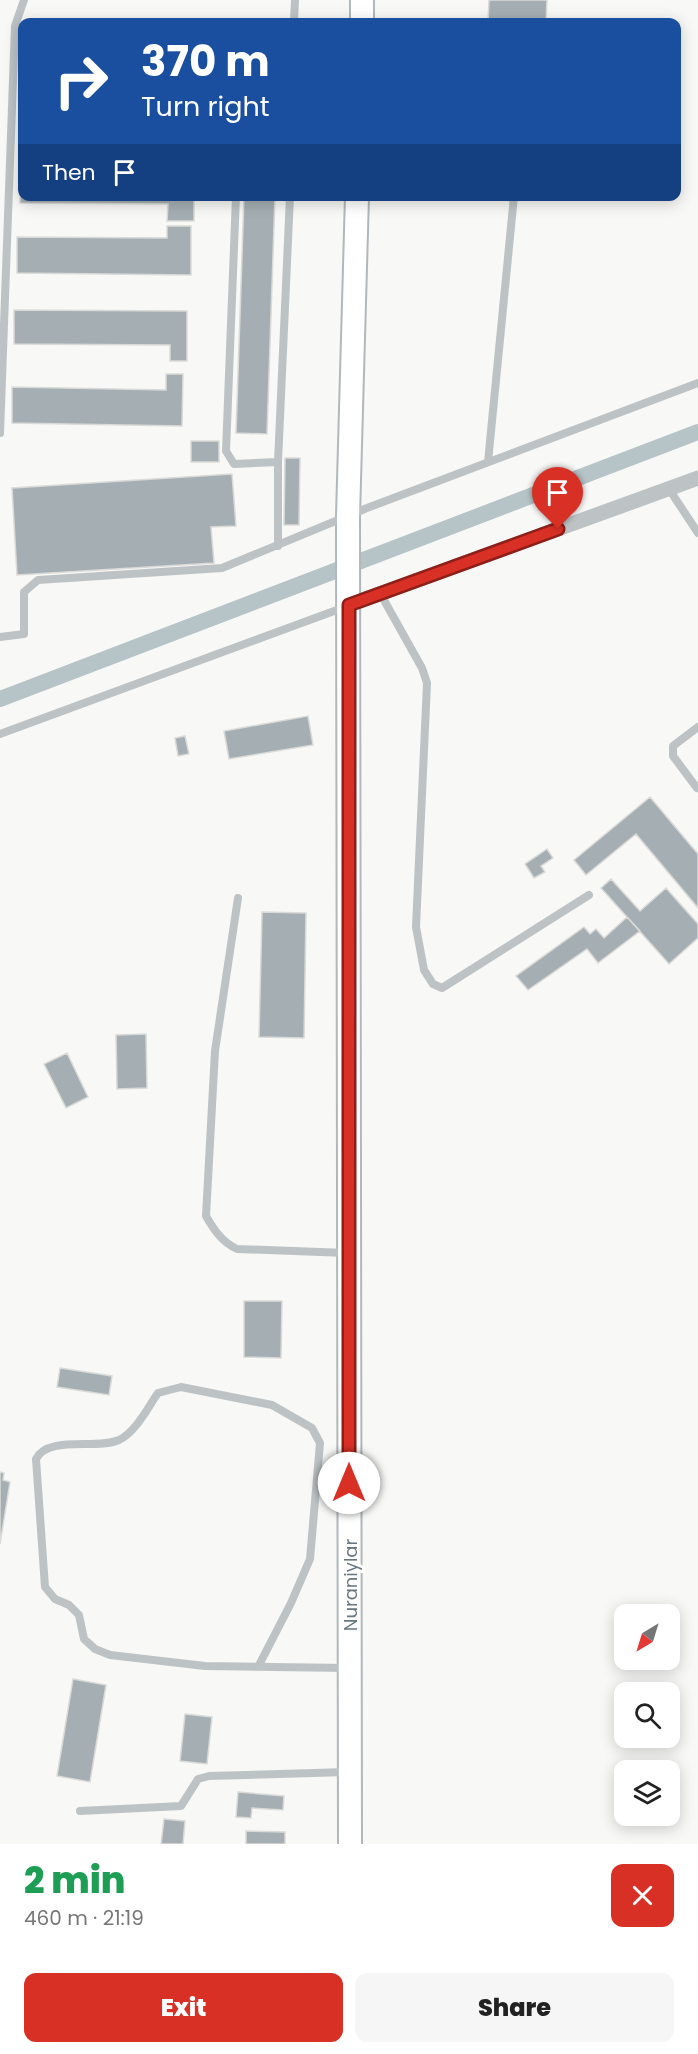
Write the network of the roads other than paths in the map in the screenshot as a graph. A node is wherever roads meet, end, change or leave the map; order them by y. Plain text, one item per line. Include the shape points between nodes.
1 (24, 0) edge
2 (295, 0) edge
3 (362, 0) edge
4 (294, 18) edge
5 (362, 18) edge
6 (237, 201) edge
7 (290, 201) edge
8 (357, 201) edge
9 (514, 201) edge
10 (698, 383) edge
11 (0, 433) edge
12 (278, 462) junction
13 (488, 462) junction
14 (698, 478) edge
15 (669, 489) junction
16 (348, 516) junction
17 (698, 533) edge
18 (278, 546) junction
19 (380, 593) junction
20 (349, 605) junction
21 (0, 638) edge
22 (698, 727) edge
23 (0, 734) edge
24 (696, 788) dead end
25 (589, 895) dead end
26 (238, 898) dead end
27 (349, 1253) junction
28 (258, 1667) junction
29 (350, 1668) junction
30 (350, 1772) junction
31 (80, 1811) dead end
32 (350, 1844) edge

1 - 11 lane via 15,26
2 - 4 lane
3 - 5 main road
6 - 12 lane via 226,452 234,464
7 - 12 lane
8 - 16 main road, Nuraniylar
9 - 13 lane
10 - 13 lane
12 - 18 lane
13 - 16 lane
14 - 15 street
15 - 17 lane
15 - 19 street
16 - 18 lane
16 - 20 main road, Nuraniylar
18 - 21 lane via 222,568 38,580 24,592 24,634
19 - 20 street
19 - 25 lane via 427,683 416,927 424,970 433,984 442,988
20 - 23 lane
20 - 27 main road, Nuraniylar
22 - 24 lane via 674,746 673,756
26 - 27 lane via 214,1052 206,1216 227,1244 237,1249
27 - 29 main road, Nuraniylar
28 - 28 lane via 205,1666 110,1655 94,1649 84,1639 79,1615 45,1587 36,1459 40,1451 50,1446 102,1444 121,1439 158,1393 181,1388 272,1406 312,1428 320,1443 310,1559
28 - 29 lane
29 - 30 main road, Nuraniylar
30 - 31 lane via 208,1776 198,1779 181,1806
30 - 32 main road, Nuraniylar

